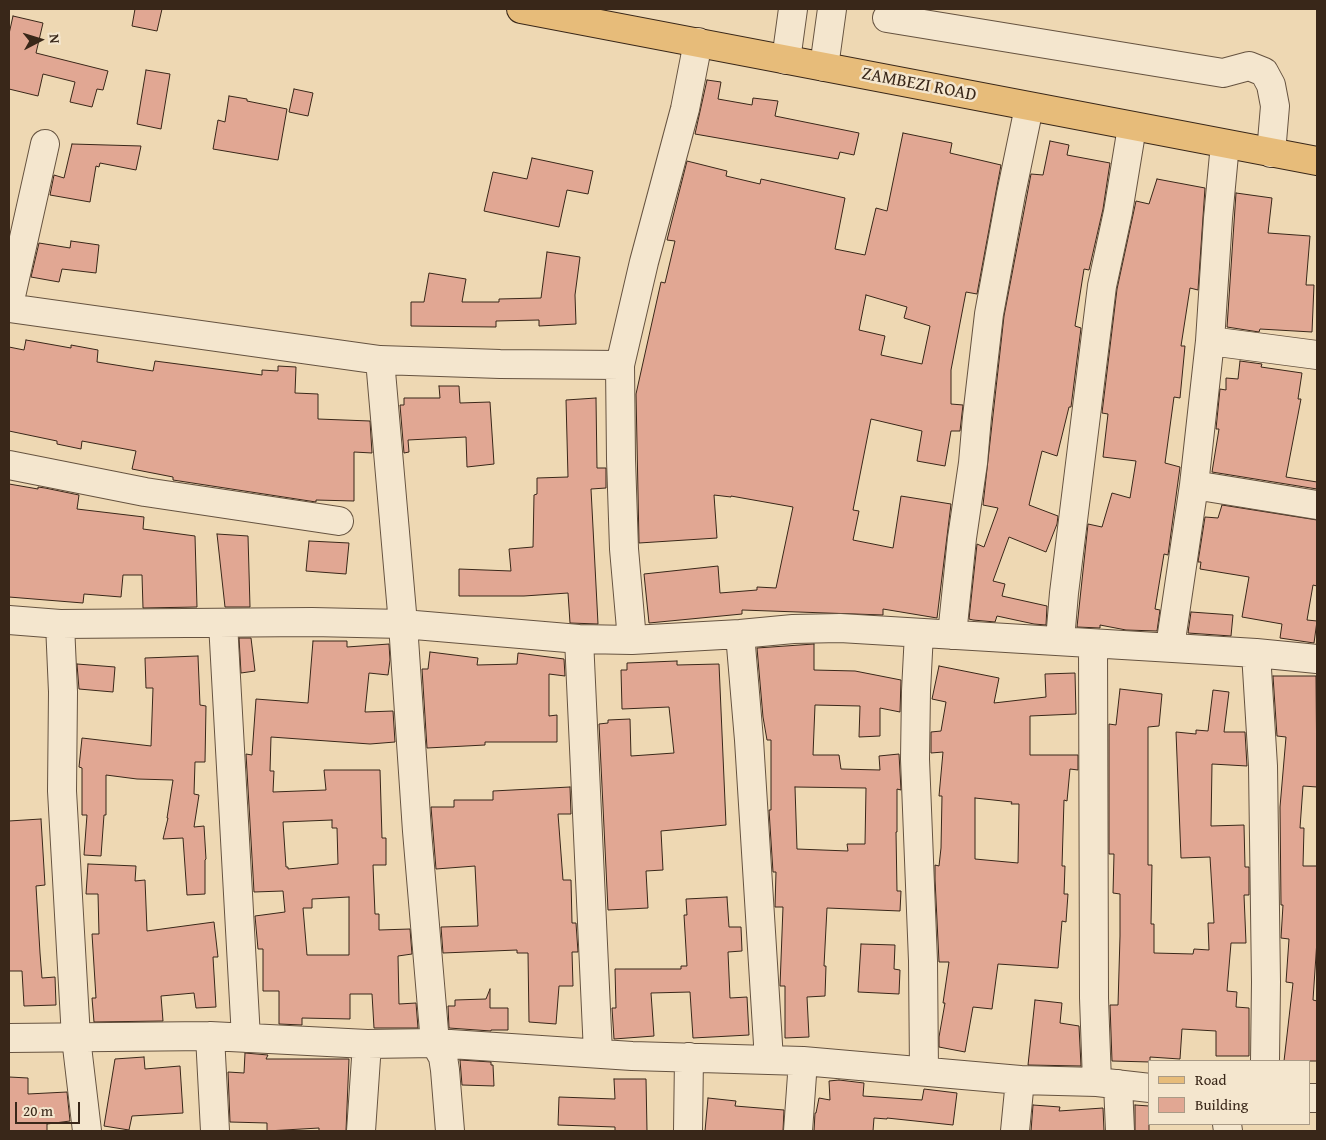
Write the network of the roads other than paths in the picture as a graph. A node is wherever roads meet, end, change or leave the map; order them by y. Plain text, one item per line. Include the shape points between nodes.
1 (521, 9) edge
2 (793, 9) edge
3 (832, 9) edge
4 (887, 18) dead end
5 (698, 42) junction
6 (786, 60) junction
7 (824, 67) junction
8 (1029, 107) junction
9 (1132, 127) junction
10 (46, 144) dead end
11 (1226, 144) junction
12 (1271, 152) junction
13 (1317, 161) edge
14 (9, 306) edge
15 (1210, 342) junction
16 (1317, 355) edge
17 (380, 360) junction
18 (620, 365) junction
19 (9, 465) edge
20 (1194, 485) junction
21 (1317, 505) edge
22 (339, 521) dead end
23 (9, 620) edge
24 (223, 623) junction
25 (60, 624) junction
26 (403, 624) junction
27 (919, 633) junction
28 (740, 634) junction
29 (952, 635) junction
30 (579, 639) junction
31 (632, 640) junction
32 (1060, 640) junction
33 (1093, 644) junction
34 (1170, 648) junction
35 (1256, 653) junction
36 (1317, 659) edge
37 (210, 1036) junction
38 (9, 1038) edge
39 (76, 1038) junction
40 (246, 1038) junction
41 (435, 1043) junction
42 (367, 1044) junction
43 (598, 1053) junction
44 (689, 1057) junction
45 (769, 1060) junction
46 (1265, 1060) edge
47 (803, 1062) junction
48 (924, 1071) junction
49 (1020, 1080) junction
50 (1108, 1083) junction
51 (1148, 1088) edge
52 (87, 1131) edge
53 (215, 1131) edge
54 (360, 1131) edge
55 (450, 1131) edge
56 (688, 1131) edge
57 (798, 1131) edge
58 (1015, 1131) edge
59 (1120, 1131) edge

1 - 5 main road, ZAMBEZI ROAD
2 - 6 street
3 - 7 street
4 - 12 street via 1223,73 1249,66 1264,72 1271,85 1275,106
5 - 6 main road, ZAMBEZI ROAD
5 - 18 street via 685,109
6 - 7 main road, ZAMBEZI ROAD
7 - 8 main road, ZAMBEZI ROAD
8 - 9 main road, ZAMBEZI ROAD
8 - 29 street via 990,314
9 - 11 main road, ZAMBEZI ROAD
9 - 32 street via 1102,286
10 - 14 street
11 - 12 main road, ZAMBEZI ROAD
11 - 15 street
12 - 13 main road, ZAMBEZI ROAD
14 - 17 street
15 - 16 street
15 - 20 street
17 - 18 street
17 - 26 street
18 - 31 street via 624,549
19 - 22 street via 145,492
20 - 21 street
20 - 34 street
23 - 25 street
24 - 25 street
24 - 26 street
24 - 40 street
25 - 39 street via 62,791
26 - 30 street
26 - 41 street
27 - 28 street via 840,628
27 - 29 street
27 - 48 street via 915,759
28 - 31 street
28 - 45 street
29 - 32 street
30 - 31 street
30 - 43 street
32 - 33 street
33 - 34 street
33 - 50 street via 1094,998
34 - 35 street
35 - 36 street
35 - 46 street via 1263,766
37 - 39 street
37 - 40 street
37 - 53 street
38 - 39 street
39 - 52 street
40 - 42 street
41 - 42 street
41 - 43 street
41 - 55 street via 445,1070
42 - 54 street
43 - 44 street
44 - 45 street
44 - 56 street
45 - 47 street
47 - 48 street
47 - 57 street
48 - 49 street
49 - 50 street
49 - 58 street
50 - 51 street
50 - 59 street

